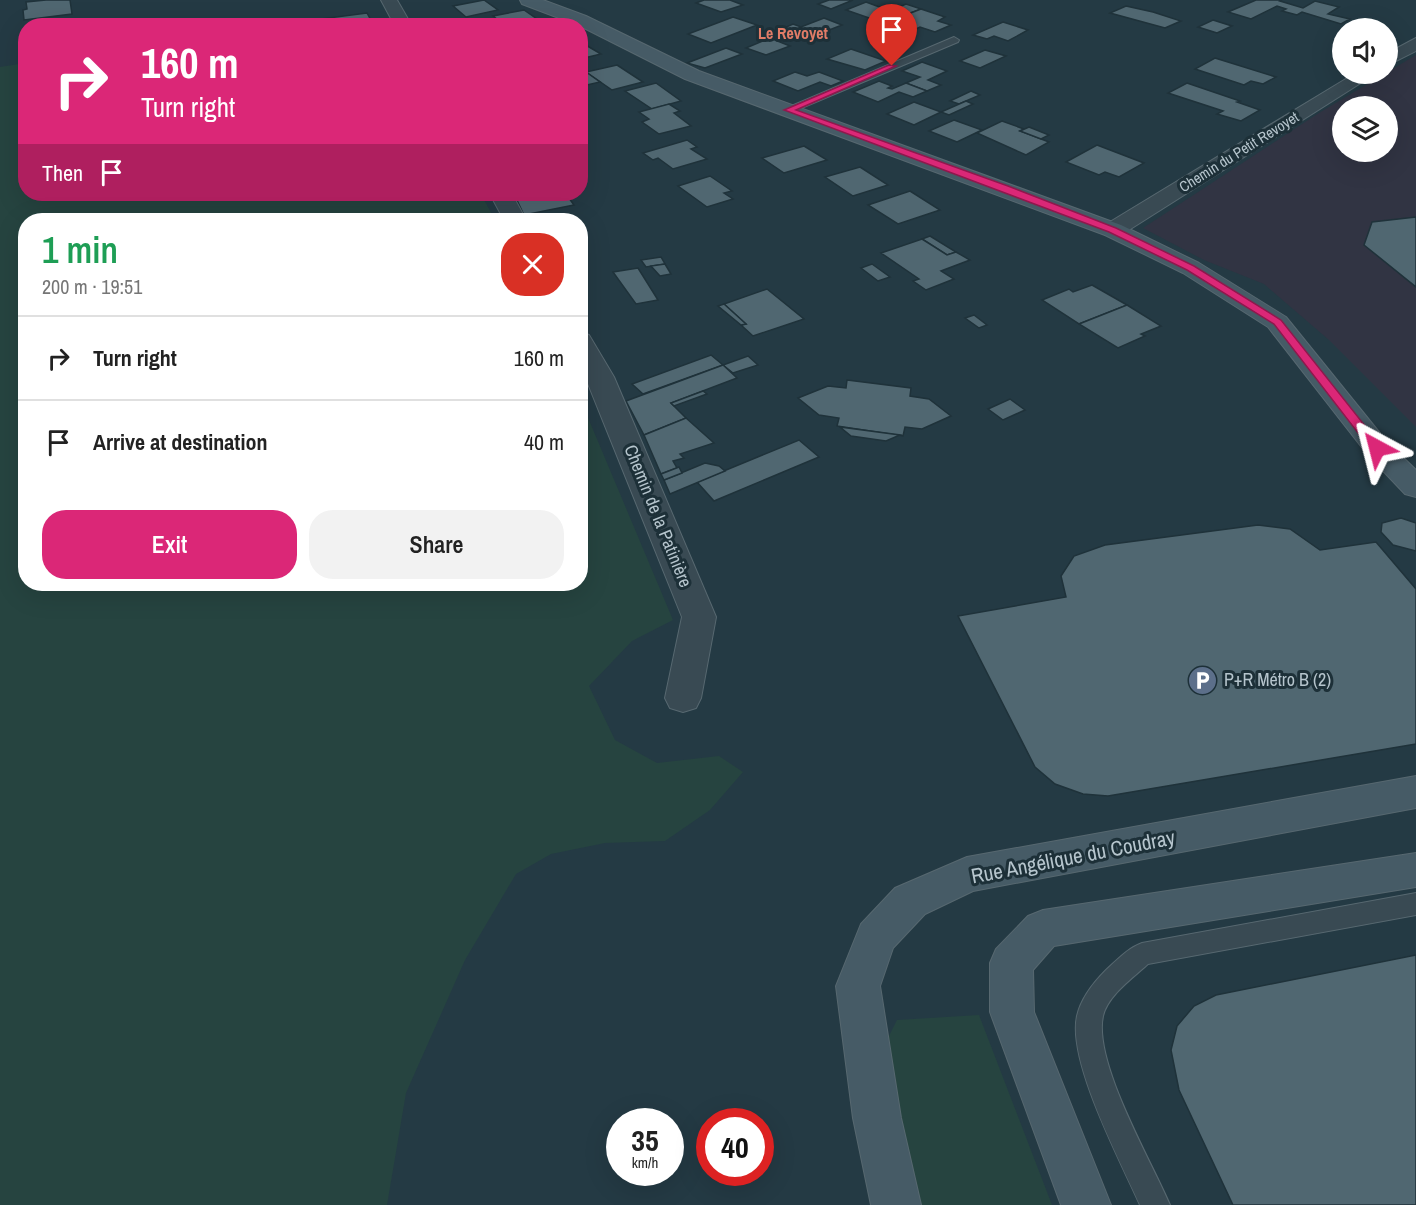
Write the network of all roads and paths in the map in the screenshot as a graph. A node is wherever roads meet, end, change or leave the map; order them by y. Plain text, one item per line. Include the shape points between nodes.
1 (388, 0) edge
2 (528, 0) edge
3 (399, 18) edge
4 (575, 18) edge
5 (588, 24) edge
6 (954, 40) dead end
7 (1416, 43) edge
8 (1398, 54) edge
9 (1350, 84) edge
10 (788, 110) junction
11 (1113, 230) junction
12 (588, 354) edge
13 (1416, 487) edge
14 (683, 698) dead end
15 (1416, 792) edge
16 (1416, 870) edge
17 (1416, 904) edge
18 (896, 1205) edge
19 (1086, 1205) edge
20 (1155, 1205) edge

1 - 3 street
2 - 4 street
5 - 10 street via 692,75
6 - 10 lane
7 - 8 street
9 - 11 street, Chemin du Petit Revoyet
10 - 11 street
11 - 13 street via 1191,268 1277,322 1377,448
12 - 14 street, Chemin de la Patinière via 601,377 699,616
15 - 18 street, Rue Angélique du Coudray via 967,875 910,901 876,937 858,986 877,1118
16 - 19 street via 1043,928 1011,963 1012,1012
17 - 20 lane via 1142,954 1109,983 1090,1016 1090,1049

